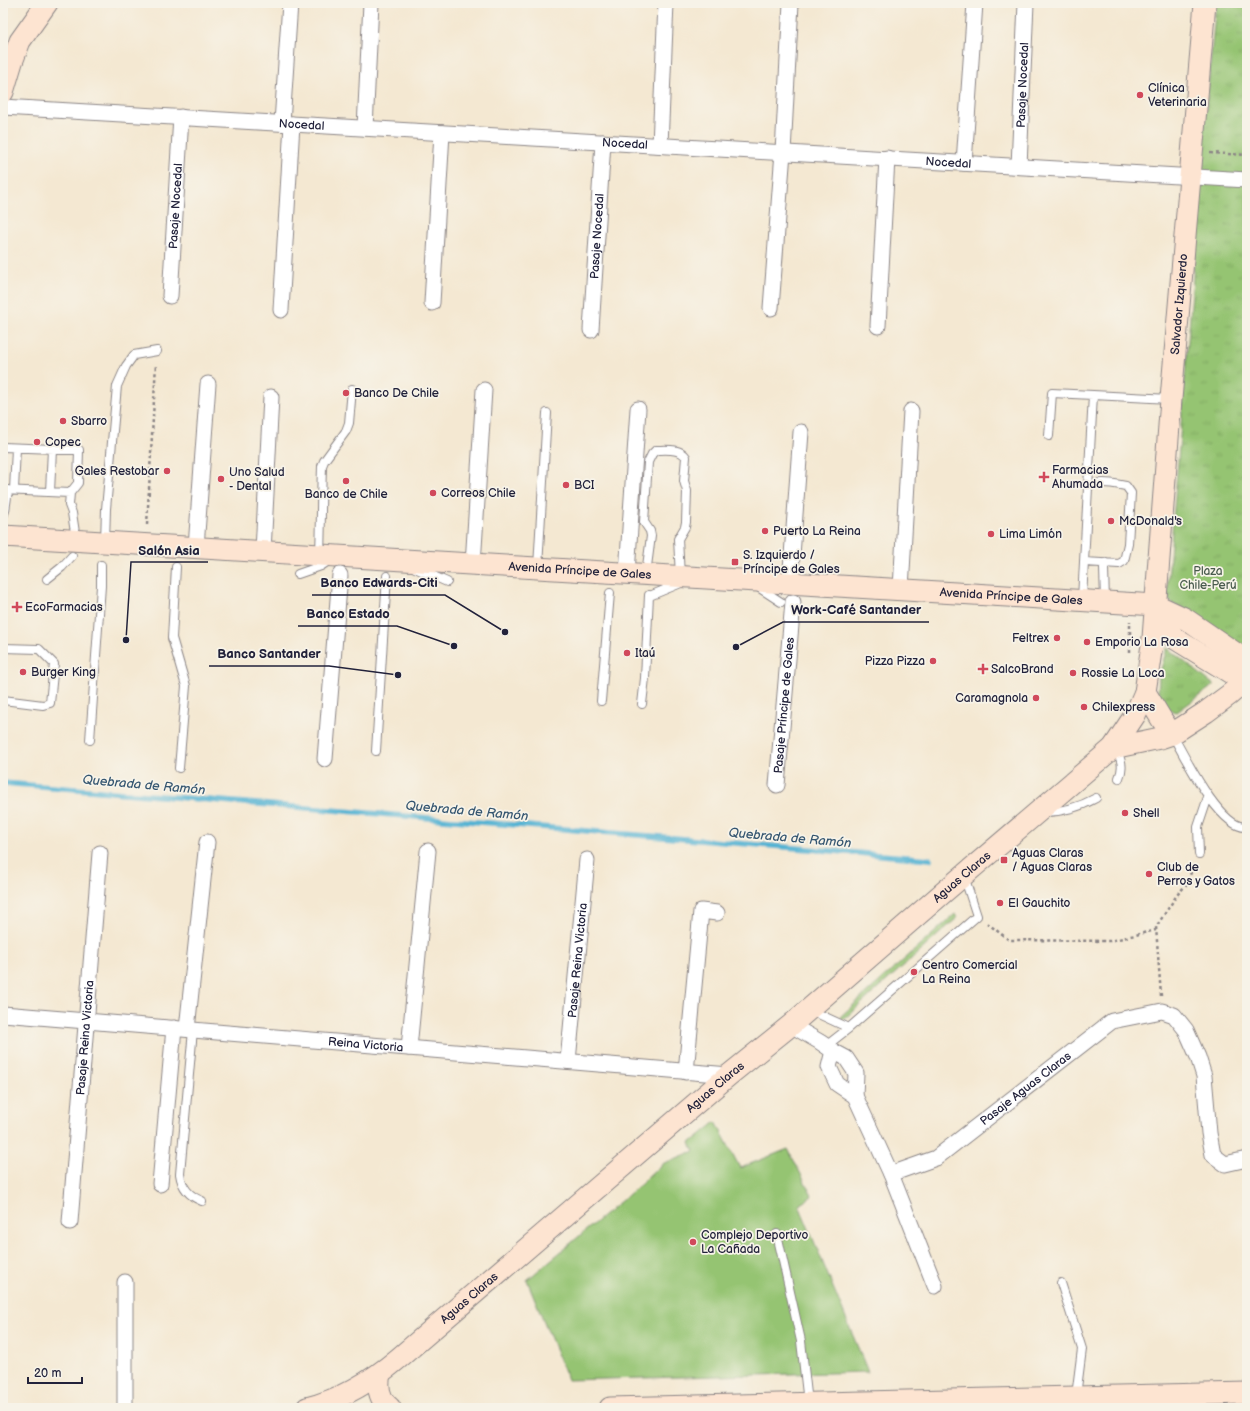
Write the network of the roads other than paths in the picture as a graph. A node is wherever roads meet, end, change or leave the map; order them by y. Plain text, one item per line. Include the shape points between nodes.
1 (47, 3) edge
2 (290, 3) edge
3 (371, 3) edge
4 (666, 3) edge
5 (791, 3) edge
6 (974, 3) edge
7 (1026, 3) edge
8 (1205, 3) edge
9 (3, 92) edge
10 (3, 107) edge
11 (181, 118) junction
12 (287, 124) junction
13 (365, 128) junction
14 (442, 133) junction
15 (603, 142) junction
16 (660, 145) junction
17 (783, 152) junction
18 (887, 158) junction
19 (964, 163) junction
20 (1019, 166) junction
21 (1189, 176) junction
22 (1247, 180) edge
23 (170, 296) dead end
24 (432, 303) dead end
25 (771, 308) dead end
26 (281, 310) dead end
27 (878, 326) dead end
28 (591, 330) dead end
29 (157, 351) road end
30 (208, 384) dead end
31 (352, 389) dead end
32 (484, 390) dead end
33 (1093, 395) junction
34 (271, 397) dead end
35 (1171, 399) junction
36 (638, 409) dead end
37 (911, 411) dead end
38 (547, 413) dead end
39 (801, 432) dead end
40 (1049, 436) dead end
41 (3, 447) edge
42 (16, 448) junction
43 (52, 449) junction
44 (1087, 487) junction
45 (8, 490) edge
46 (50, 492) junction
47 (70, 493) junction
48 (3, 516) edge
49 (3, 536) edge
50 (105, 542) junction
51 (196, 547) junction
52 (74, 548) junction
53 (262, 551) junction
54 (399, 560) junction
55 (332, 562) junction
56 (1084, 562) junction
57 (1106, 563) junction
58 (474, 564) junction
59 (101, 565) dead end
60 (176, 567) dead end
61 (538, 568) junction
62 (298, 574) dead end
63 (637, 574) junction
64 (387, 576) dead end
65 (688, 577) junction
66 (46, 579) dead end
67 (447, 582) dead end
68 (901, 589) junction
69 (610, 593) dead end
70 (788, 596) junction
71 (1082, 600) junction
72 (1105, 602) junction
73 (1156, 605) junction
74 (3, 648) edge
75 (1247, 661) edge
76 (1246, 680) edge
77 (1145, 692) junction
78 (3, 700) edge
79 (601, 701) dead end
80 (642, 704) dead end
81 (1172, 734) junction
82 (90, 740) dead end
83 (1113, 748) junction
84 (376, 751) dead end
85 (325, 759) dead end
86 (179, 768) dead end
87 (1119, 778) dead end
88 (777, 785) dead end
89 (1208, 797) junction
90 (1096, 798) dead end
91 (1037, 812) junction
92 (1247, 828) edge
93 (207, 842) dead end
94 (428, 851) dead end
95 (100, 853) dead end
96 (1199, 854) road end
97 (587, 860) dead end
98 (964, 875) junction
99 (717, 913) dead end
100 (809, 1010) junction
101 (3, 1014) edge
102 (87, 1021) junction
103 (791, 1025) junction
104 (849, 1028) junction
105 (184, 1029) junction
106 (409, 1048) junction
107 (829, 1049) junction
108 (568, 1062) junction
109 (686, 1072) junction
110 (729, 1075) junction
111 (857, 1101) junction
112 (1247, 1159) edge
113 (891, 1174) junction
114 (160, 1184) dead end
115 (202, 1201) dead end
116 (70, 1222) dead end
117 (777, 1234) dead end
118 (125, 1282) dead end
119 (1061, 1284) dead end
120 (934, 1286) dead end
121 (380, 1374) junction
122 (1247, 1393) edge
123 (1212, 1401) edge
124 (1159, 1402) edge
125 (1076, 1403) edge
126 (808, 1404) junction
127 (953, 1404) edge
128 (847, 1405) edge
129 (780, 1406) edge
130 (125, 1408) edge
131 (307, 1408) edge
132 (390, 1408) edge
133 (610, 1408) edge
134 (624, 1408) edge

1 - 9 street via 20,41
2 - 12 street
3 - 13 street
4 - 16 street
5 - 17 street
6 - 19 street
7 - 20 street, Pasaje Nocedal
8 - 21 street, Salvador Izquierdo
10 - 11 street, Nocedal
11 - 12 street, Nocedal
11 - 23 street, Pasaje Nocedal
12 - 13 street, Nocedal
12 - 26 street
13 - 14 street, Nocedal
14 - 15 street, Nocedal
14 - 24 street
15 - 16 street, Nocedal
15 - 28 street, Pasaje Nocedal
16 - 17 street, Nocedal
17 - 18 street, Nocedal
17 - 25 street
18 - 19 street, Nocedal
18 - 27 street
19 - 20 street, Nocedal
20 - 21 street, Nocedal
21 - 22 street, Nocedal
21 - 35 street, Salvador Izquierdo
29 - 50 lane via 134,355 117,386
30 - 51 street
31 - 55 lane via 346,431 322,466 320,508
32 - 58 street
33 - 35 lane
33 - 40 lane via 1052,393
33 - 44 lane
34 - 53 street
35 - 73 street, Salvador Izquierdo
36 - 63 street
37 - 68 street
38 - 61 lane
39 - 70 street, Pasaje Príncipe de Gales
41 - 42 lane
42 - 43 lane
42 - 45 lane
43 - 46 lane
43 - 47 lane via 79,450 78,483
44 - 56 lane
44 - 57 lane via 1101,483 1126,486 1131,493 1126,556 1119,564
45 - 46 lane
45 - 48 lane
46 - 47 lane
47 - 52 lane
49 - 52 street, Avenida Príncipe de Gales
50 - 51 street, Avenida Príncipe de Gales
50 - 52 street, Avenida Príncipe de Gales
51 - 53 street, Avenida Príncipe de Gales
52 - 66 lane via 62,567
53 - 55 street, Avenida Príncipe de Gales
54 - 55 street, Avenida Príncipe de Gales
54 - 58 street, Avenida Príncipe de Gales
54 - 67 lane
55 - 62 lane
55 - 85 street
56 - 57 lane
56 - 71 lane
57 - 72 lane
58 - 61 street, Avenida Príncipe de Gales
59 - 82 lane
60 - 86 lane via 172,638 186,686
61 - 63 street, Avenida Príncipe de Gales
63 - 65 street, Avenida Príncipe de Gales
63 - 65 lane via 651,536 644,522 648,462 656,450 665,450 678,451 686,457 686,522 678,543
64 - 84 lane
65 - 70 street, Avenida Príncipe de Gales via 751,580
65 - 80 lane via 650,595
68 - 70 street, Avenida Príncipe de Gales
68 - 71 street, Avenida Príncipe de Gales
69 - 79 lane
70 - 88 street, Pasaje Príncipe de Gales
71 - 72 street, Avenida Príncipe de Gales
72 - 73 street, Avenida Príncipe de Gales
73 - 75 street, Avenida Príncipe de Gales via 1184,618
73 - 76 street via 1174,638
73 - 77 street, Aguas Claras
74 - 78 lane via 38,650 54,664 50,703
76 - 81 street, Aguas Claras via 1206,712
77 - 81 street
77 - 83 street, Aguas Claras via 1136,715
81 - 83 street, Aguas Claras
81 - 89 lane
83 - 87 lane via 1121,759 1122,772
83 - 91 street, Aguas Claras
89 - 92 lane via 1226,818
89 - 96 lane via 1198,828
90 - 91 lane via 1068,809
91 - 98 street, Aguas Claras
93 - 105 street
94 - 106 street
95 - 102 street, Pasaje Reina Victoria
97 - 108 street, Pasaje Reina Victoria
98 - 100 street, Aguas Claras
98 - 104 lane via 977,916
99 - 109 street via 702,911
100 - 103 street, Aguas Claras
100 - 104 lane
101 - 102 street, Reina Victoria
102 - 105 street, Reina Victoria
102 - 116 street, Pasaje Reina Victoria
103 - 107 street
103 - 110 street, Aguas Claras
104 - 107 lane
105 - 106 street, Reina Victoria
105 - 114 street
105 - 115 lane via 180,1174 184,1188
106 - 108 street, Reina Victoria
107 - 111 street via 829,1067 838,1084
107 - 111 street via 846,1058 856,1073
108 - 109 street, Reina Victoria
109 - 110 street, Reina Victoria
110 - 121 street, Aguas Claras
111 - 113 street
112 - 113 street, Pasaje Aguas Claras via 1225,1164 1213,1155 1204,1076 1198,1057 1186,1030 1174,1015 1162,1011 1112,1021 936,1158
113 - 120 street
117 - 126 lane via 801,1341
118 - 130 street
119 - 125 lane via 1082,1349
121 - 131 street, Aguas Claras via 351,1391 323,1404
121 - 132 street via 379,1392
122 - 123 street
123 - 124 street
124 - 125 street
125 - 127 street
126 - 128 street
126 - 129 street
127 - 128 street
129 - 134 street
133 - 134 street

